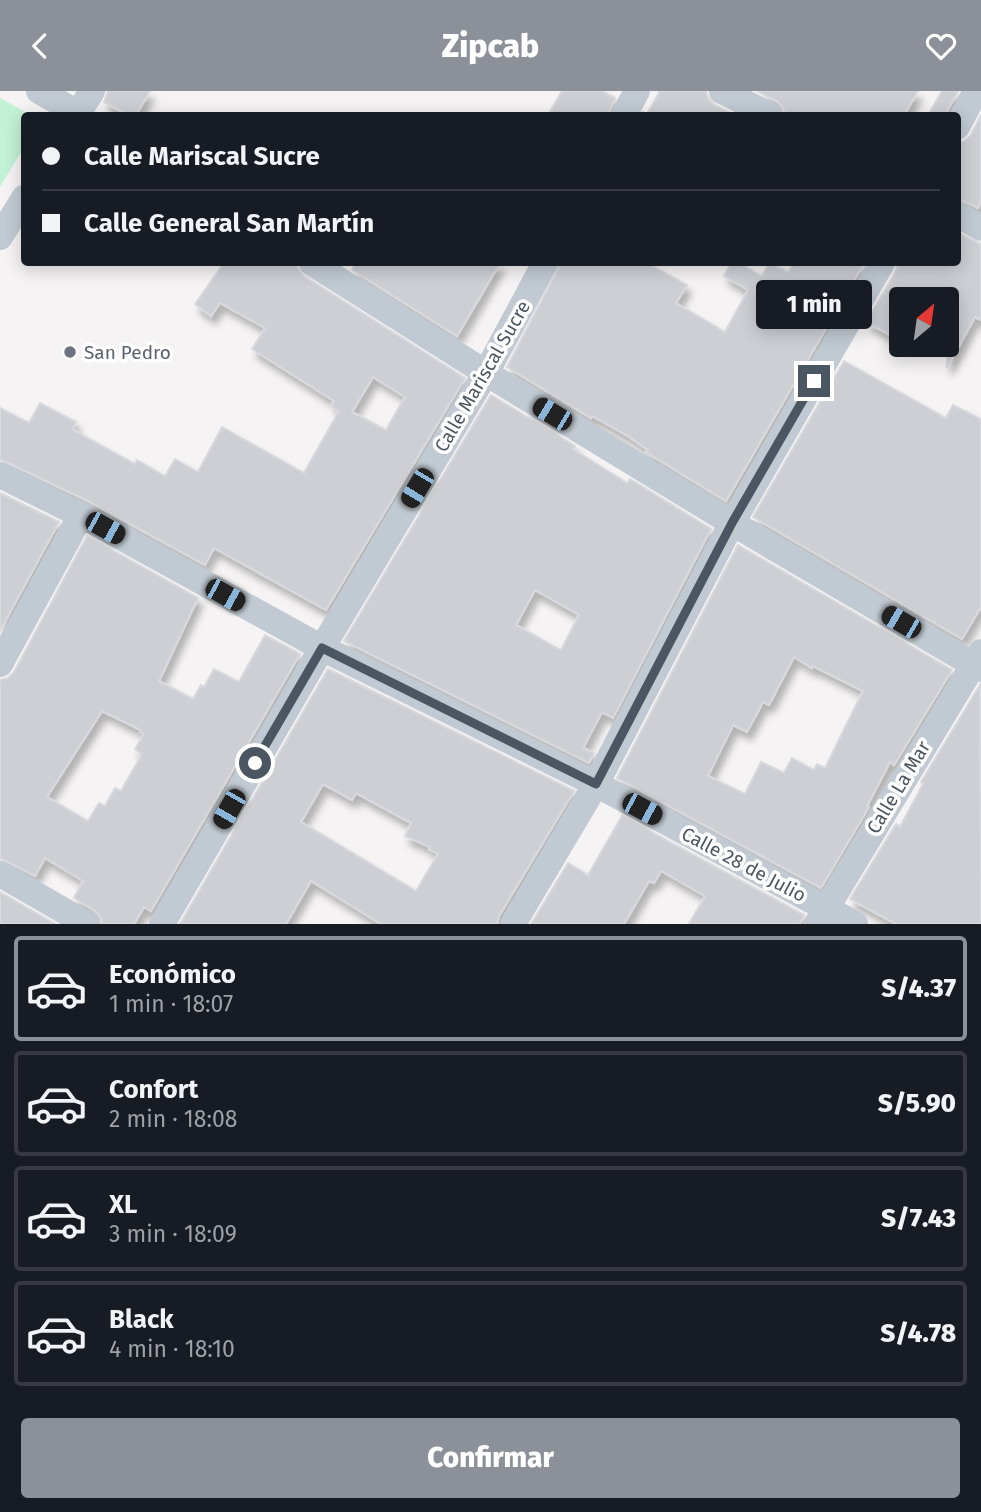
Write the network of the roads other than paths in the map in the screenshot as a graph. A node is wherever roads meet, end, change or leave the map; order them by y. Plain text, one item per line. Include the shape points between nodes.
1 (39, 91) edge
2 (92, 91) edge
3 (637, 91) edge
4 (722, 91) edge
5 (976, 91) edge
6 (74, 112) edge
7 (81, 112) edge
8 (626, 112) edge
9 (763, 112) edge
10 (961, 119) edge
11 (21, 203) edge
12 (961, 216) edge
13 (981, 228) edge
14 (0, 237) edge
15 (317, 266) edge
16 (543, 266) edge
17 (880, 266) edge
18 (486, 373) junction
19 (0, 475) edge
20 (81, 515) junction
21 (732, 523) junction
22 (322, 648) junction
23 (978, 661) edge
24 (0, 664) edge
25 (596, 784) junction
26 (0, 874) edge
27 (821, 916) edge
28 (87, 924) edge
29 (162, 924) edge
30 (513, 924) edge
31 (855, 924) edge

1 - 6 street
2 - 7 street
3 - 8 street
4 - 9 street
5 - 10 street
11 - 14 street
12 - 13 street
15 - 18 street
16 - 18 street, Calle Mariscal Sucre
17 - 21 street
18 - 21 street
18 - 22 street, Calle Mariscal Sucre
19 - 20 street, Calle 28 de Julio
20 - 22 street, Calle 28 de Julio
20 - 24 street
21 - 23 street
21 - 25 street
22 - 25 street, Calle 28 de Julio
22 - 29 street, Calle Mariscal Sucre
23 - 27 street, Calle La Mar
25 - 27 street, Calle 28 de Julio
25 - 30 street
26 - 28 street
27 - 31 street, Calle 28 de Julio

